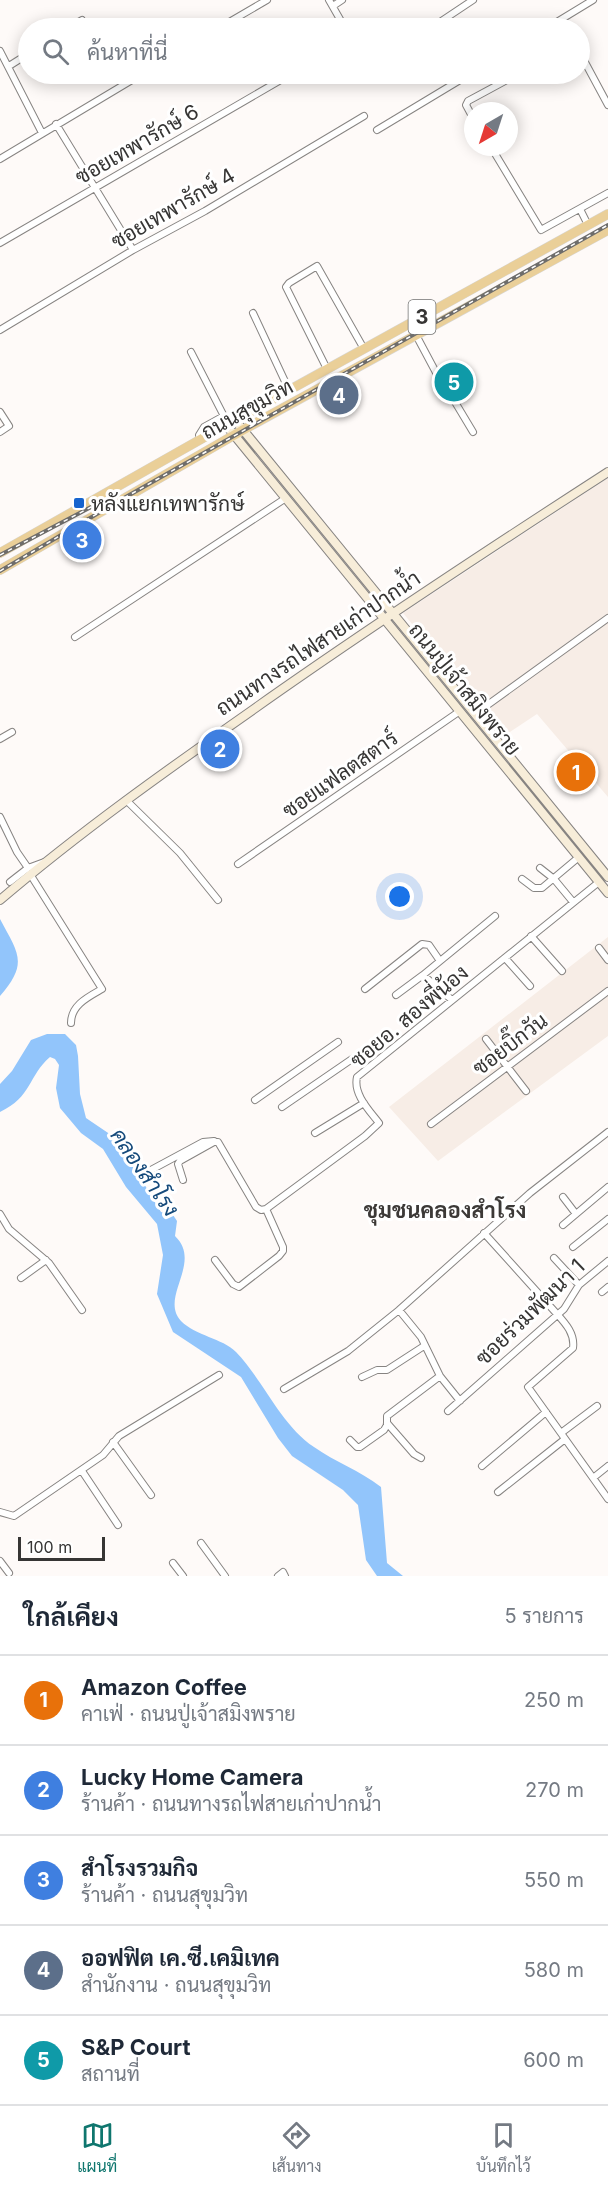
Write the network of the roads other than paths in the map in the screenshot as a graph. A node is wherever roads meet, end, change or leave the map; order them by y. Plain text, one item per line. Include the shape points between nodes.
1 (267, 0) edge
2 (342, 0) edge
3 (473, 0) edge
4 (593, 0) edge
5 (331, 3) edge
6 (236, 18) edge
7 (339, 18) edge
8 (446, 18) edge
9 (563, 18) edge
10 (0, 51) edge
11 (18, 60) edge
12 (9, 66) junction
13 (590, 72) edge
14 (125, 84) edge
15 (274, 84) edge
16 (453, 84) edge
17 (499, 84) edge
18 (468, 102) edge
19 (608, 105) edge
20 (364, 116) dead end
21 (56, 124) junction
22 (377, 130) dead end
23 (42, 132) junction
24 (497, 156) edge
25 (0, 159) edge
26 (93, 188) junction
27 (608, 193) edge
28 (580, 209) junction
29 (608, 214) edge
30 (588, 225) junction
31 (608, 230) edge
32 (596, 236) junction
33 (0, 243) edge
34 (133, 249) junction
35 (253, 313) dead end
36 (0, 330) edge
37 (416, 335) junction
38 (364, 349) junction
39 (191, 352) dead end
40 (327, 369) junction
41 (289, 390) junction
42 (448, 394) dead end
43 (455, 402) dead end
44 (0, 412) edge
45 (228, 421) junction
46 (243, 430) junction
47 (0, 432) edge
48 (473, 432) dead end
49 (235, 435) junction
50 (608, 472) edge
51 (286, 498) junction
52 (2, 552) edge
53 (1, 568) edge
54 (392, 612) junction
55 (384, 618) junction
56 (608, 618) edge
57 (75, 637) dead end
58 (460, 711) junction
59 (475, 714) junction
60 (12, 732) dead end
61 (0, 740) edge
62 (518, 776) junction
63 (126, 800) junction
64 (0, 818) edge
65 (579, 857) junction
66 (238, 864) dead end
67 (540, 868) dead end
68 (29, 871) junction
69 (607, 876) edge
70 (522, 879) dead end
71 (554, 879) junction
72 (10, 882) dead end
73 (598, 882) junction
74 (608, 893) edge
75 (0, 900) edge
76 (218, 900) dead end
77 (573, 902) junction
78 (495, 916) dead end
79 (531, 936) junction
80 (599, 948) dead end
81 (505, 958) junction
82 (608, 960) edge
83 (440, 961) junction
84 (562, 971) dead end
85 (423, 975) junction
86 (530, 986) dead end
87 (365, 989) dead end
88 (608, 991) edge
89 (396, 995) dead end
90 (453, 1000) junction
91 (71, 1023) dead end
92 (486, 1039) dead end
93 (338, 1042) dead end
94 (352, 1059) dead end
95 (508, 1066) junction
96 (526, 1091) dead end
97 (255, 1100) dead end
98 (364, 1103) junction
99 (282, 1107) dead end
100 (431, 1124) dead end
101 (608, 1132) edge
102 (315, 1133) dead end
103 (214, 1142) junction
104 (151, 1170) dead end
105 (183, 1180) dead end
106 (608, 1187) edge
107 (563, 1197) dead end
108 (266, 1209) junction
109 (0, 1214) edge
110 (576, 1214) junction
111 (608, 1219) edge
112 (563, 1225) dead end
113 (484, 1233) junction
114 (573, 1247) dead end
115 (554, 1258) dead end
116 (46, 1260) junction
117 (215, 1260) dead end
118 (608, 1261) edge
119 (21, 1278) dead end
120 (579, 1285) junction
121 (82, 1310) dead end
122 (399, 1310) junction
123 (557, 1314) junction
124 (424, 1346) junction
125 (219, 1375) dead end
126 (440, 1376) junction
127 (362, 1377) dead end
128 (284, 1389) dead end
129 (460, 1401) junction
130 (597, 1406) dead end
131 (448, 1411) dead end
132 (546, 1412) junction
133 (387, 1422) junction
134 (563, 1436) junction
135 (350, 1440) dead end
136 (113, 1442) junction
137 (421, 1458) dead end
138 (482, 1466) dead end
139 (608, 1466) edge
140 (82, 1471) junction
141 (593, 1478) junction
142 (498, 1492) dead end
143 (151, 1496) dead end
144 (608, 1499) edge
145 (0, 1512) edge
146 (118, 1525) dead end
147 (201, 1543) dead end
148 (0, 1561) edge
149 (173, 1563) dead end
150 (9, 1573) dead end
151 (183, 1576) edge
152 (225, 1576) edge
153 (278, 1576) edge
154 (285, 1576) edge

1 - 6 street
2 - 5 street
3 - 8 street
4 - 9 street
5 - 7 street
10 - 12 street
11 - 12 street
12 - 23 street
13 - 19 street
14 - 21 street
15 - 26 street, ซอยเทพารักษ์ 6
16 - 22 street
17 - 18 street
20 - 34 street, ซอยเทพารักษ์ 4 via 205,212
21 - 23 street
21 - 26 street
23 - 25 street
24 - 28 street via 542,230
26 - 33 street, ซอยเทพารักษ์ 6
26 - 34 street
27 - 28 street
28 - 30 street
29 - 30 highway, ถนนสุขุมวิท / 3
30 - 32 highway
30 - 38 highway, ถนนสุขุมวิท / 3
31 - 32 highway, ถนนสุขุมวิท / 3
32 - 37 highway, ถนนสุขุมวิท / 3
34 - 36 street, ซอยเทพารักษ์ 4
35 - 41 street
37 - 42 street
37 - 46 highway, ถนนสุขุมวิท / 3
38 - 40 highway, ถนนสุขุมวิท / 3
38 - 40 street via 317,266 286,287
39 - 45 street
40 - 41 highway, ถนนสุขุมวิท / 3
41 - 45 highway, ถนนสุขุมวิท / 3
43 - 48 street
44 - 47 street via 9,426
45 - 46 main road, ถนนปู่เจ้าสมิงพราย
45 - 49 main road, ถนนปู่เจ้าสมิงพราย
45 - 52 highway, ถนนสุขุมวิท / 3
46 - 49 highway, ถนนสุขุมวิท / 3
46 - 54 main road, ถนนปู่เจ้าสมิงพราย
49 - 51 main road, ถนนปู่เจ้าสมิงพราย
49 - 53 highway, ถนนสุขุมวิท / 3
50 - 54 main road, ถนนทางรถไฟสายเก่าปากน้ำ
51 - 55 main road, ถนนปู่เจ้าสมิงพราย
51 - 57 street
52 - 53 highway
54 - 55 main road, ถนนทางรถไฟสายเก่าปากน้ำ
54 - 59 main road, ถนนปู่เจ้าสมิงพราย
55 - 58 main road, ถนนปู่เจ้าสมิงพราย
55 - 63 main road, ถนนทางรถไฟสายเก่าปากน้ำ
56 - 59 street
58 - 62 main road, ถนนปู่เจ้าสมิงพราย
58 - 66 street, ซอยแฟลตสตาร์
59 - 62 main road, ถนนปู่เจ้าสมิงพราย
60 - 61 street
62 - 65 main road, ถนนปู่เจ้าสมิงพราย
62 - 69 main road, ถนนปู่เจ้าสมิงพราย
63 - 68 main road, ถนนทางรถไฟสายเก่าปากน้ำ
63 - 76 street via 180,853
64 - 68 street
65 - 71 street
65 - 73 main road, ถนนปู่เจ้าสมิงพราย
67 - 71 street
68 - 72 street
68 - 75 main road, ถนนทางรถไฟสายเก่าปากน้ำ
68 - 91 street via 102,989 76,1006
69 - 73 main road
70 - 71 street via 538,889
71 - 77 street
73 - 74 main road, ถนนปู่เจ้าสมิงพราย
73 - 77 street, ซอยอ. สองพี่น้อง
77 - 79 street, ซอยอ. สองพี่น้อง
78 - 83 street
79 - 81 street, ซอยอ. สองพี่น้อง
79 - 84 street
80 - 82 street
81 - 86 street
81 - 90 street, ซอยอ. สองพี่น้อง
83 - 85 street
83 - 87 street via 429,945 422,944
85 - 89 street
85 - 90 street
88 - 95 street, ซอยบิ๊กวัน
90 - 98 street, ซอยอ. สองพี่น้อง via 357,1077 357,1090
92 - 95 street
93 - 97 street
94 - 99 street
95 - 96 street
95 - 100 street, ซอยบิ๊กวัน
98 - 102 street
98 - 108 street, ซอยอ. สองพี่น้อง via 379,1123
101 - 113 street
103 - 104 street via 203,1142
103 - 105 street via 180,1161
103 - 108 street via 220,1144 256,1207
106 - 110 street
107 - 110 street
108 - 117 street via 283,1247 279,1256 239,1287
109 - 116 street via 7,1227
110 - 112 street
111 - 114 street
113 - 122 street
113 - 123 street
115 - 120 street
116 - 119 street
116 - 121 street
118 - 120 street, ซอยร่วมพัฒนา 1
120 - 123 street, ซอยร่วมพัฒนา 1
122 - 124 street
122 - 128 street via 348,1351
123 - 129 street, ซอยร่วมพัฒนา 1
123 - 132 street via 573,1338 573,1348 528,1387
124 - 126 street
124 - 127 street via 387,1371 377,1370
125 - 136 street
126 - 129 street
126 - 133 street via 387,1416
129 - 131 street, ซอยร่วมพัฒนา 1
130 - 134 street
132 - 134 street
132 - 138 street
133 - 135 street via 384,1430 360,1448
133 - 137 street
134 - 141 street
134 - 142 street
136 - 140 street
136 - 143 street
139 - 141 street
140 - 145 street via 16,1515
140 - 146 street
141 - 144 street
147 - 152 street
148 - 150 street
149 - 151 street
153 - 154 street via 283,1572

